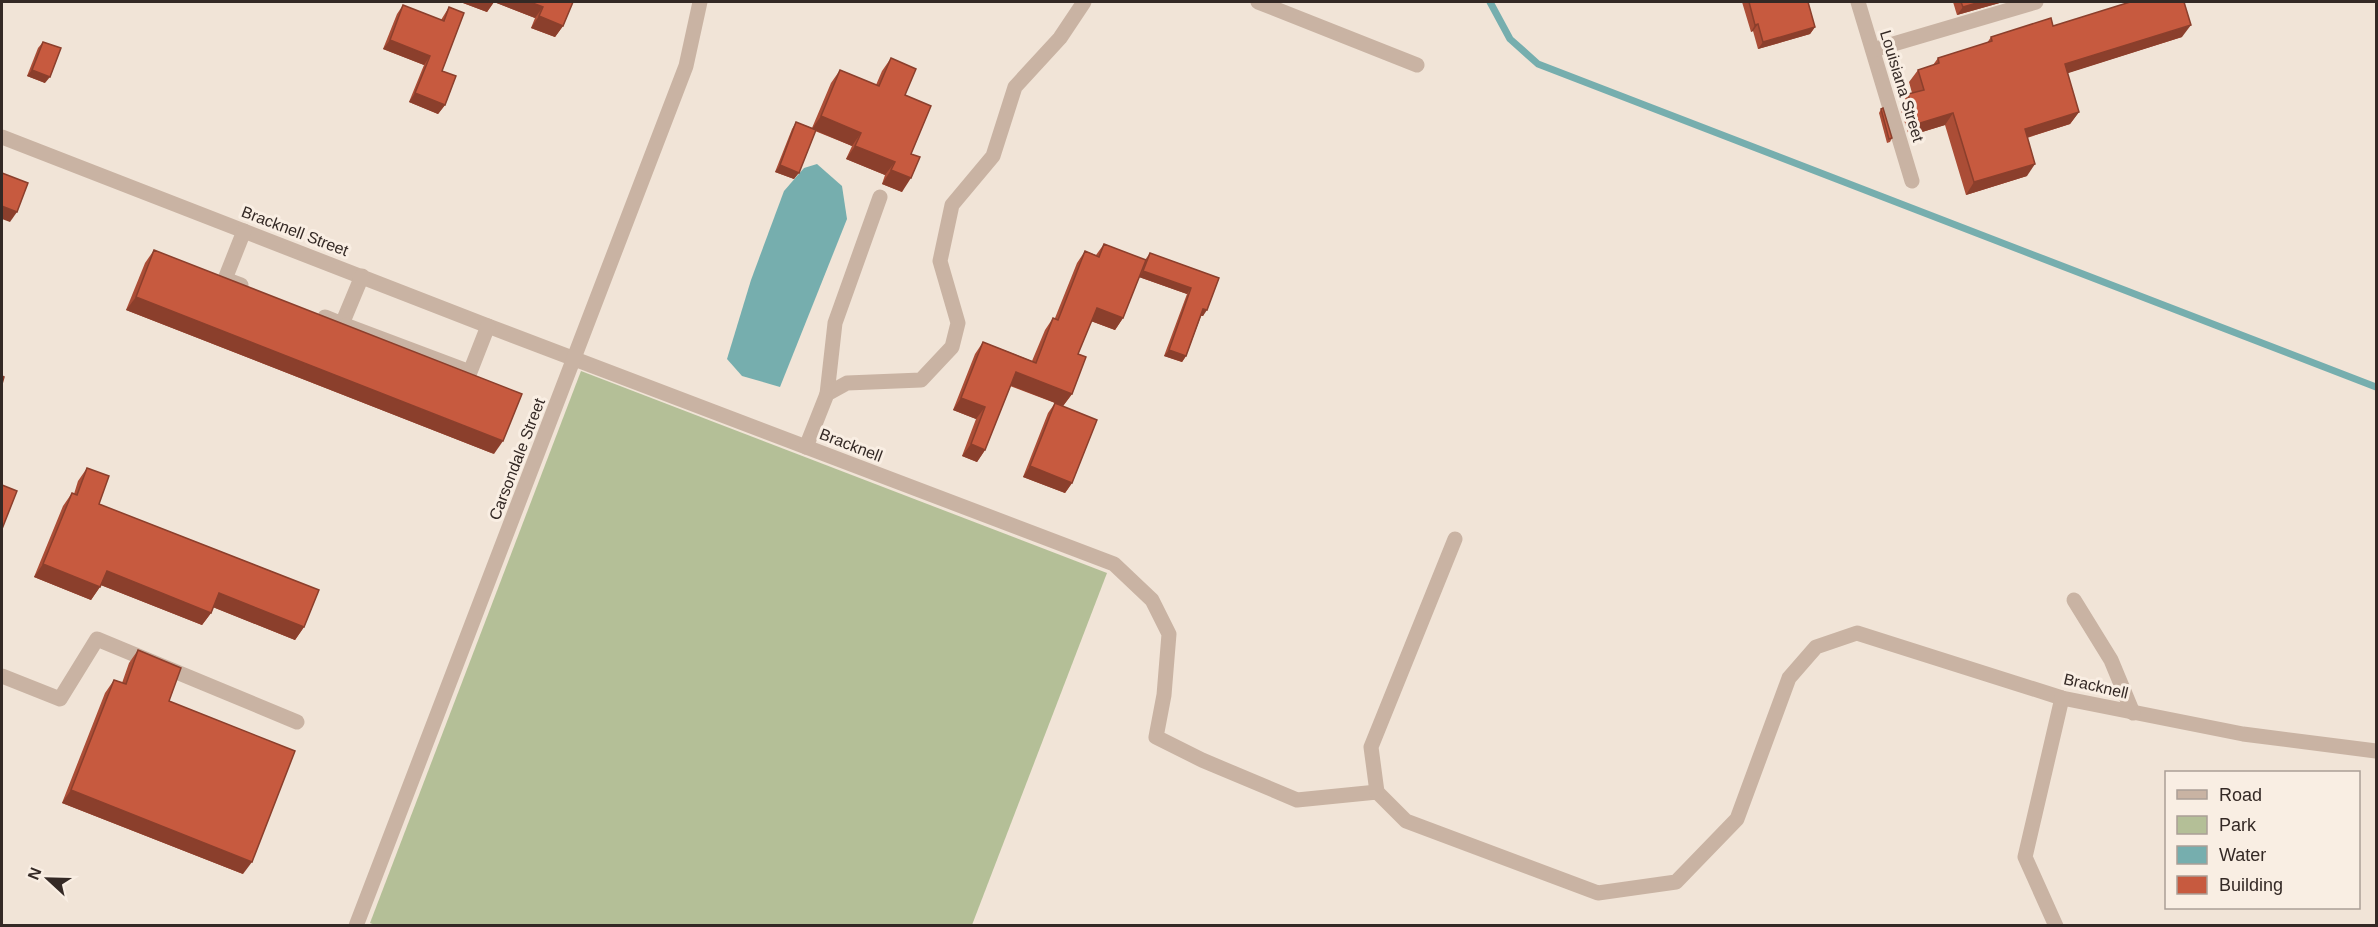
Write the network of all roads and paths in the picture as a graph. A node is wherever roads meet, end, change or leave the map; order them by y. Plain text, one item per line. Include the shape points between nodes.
1 (700, 2) edge
2 (1084, 2) edge
3 (1258, 2) edge
4 (1858, 2) edge
5 (2036, 2) edge
6 (1873, 50) junction
7 (1417, 65) dead end
8 (2, 137) edge
9 (1912, 181) dead end
10 (880, 197) dead end
11 (244, 231) junction
12 (362, 276) junction
13 (256, 291) edge
14 (310, 312) edge
15 (342, 324) junction
16 (488, 326) junction
17 (575, 358) junction
18 (827, 394) junction
19 (806, 447) junction
20 (1455, 539) dead end
21 (2074, 600) dead end
22 (2, 676) edge
23 (2062, 698) junction
24 (2133, 713) junction
25 (297, 722) dead end
26 (2376, 751) edge
27 (1377, 792) junction
28 (356, 926) edge
29 (2056, 926) edge

1 - 17 street, Carsondale Street via 686,66
2 - 18 street via 1060,38 1015,87 993,156 952,205 940,261 958,323 952,347 921,380 847,383
3 - 7 street
4 - 6 street, Louisiana Street
5 - 6 street
6 - 9 street, Louisiana Street
8 - 11 street, Bracknell Street
10 - 18 street via 835,323
11 - 12 street, Bracknell Street
11 - 13 street via 225,279
12 - 15 street
12 - 16 street, Bracknell Street
14 - 15 street
15 - 16 street via 470,372
16 - 17 street, Bracknell Street
17 - 19 street, Bracknell
17 - 28 street, Carsondale Street
18 - 19 street
19 - 27 street, Bracknell via 1114,564 1152,600 1169,634 1156,737 1297,800
20 - 27 street via 1371,747
21 - 24 street via 2111,660
22 - 25 street via 60,699 97,639
23 - 24 street, Bracknell
23 - 27 street, Bracknell via 1857,633 1816,647 1789,678 1737,819 1676,882 1598,893 1406,821
23 - 29 street via 2025,857
24 - 26 street, Bracknell via 2242,734

